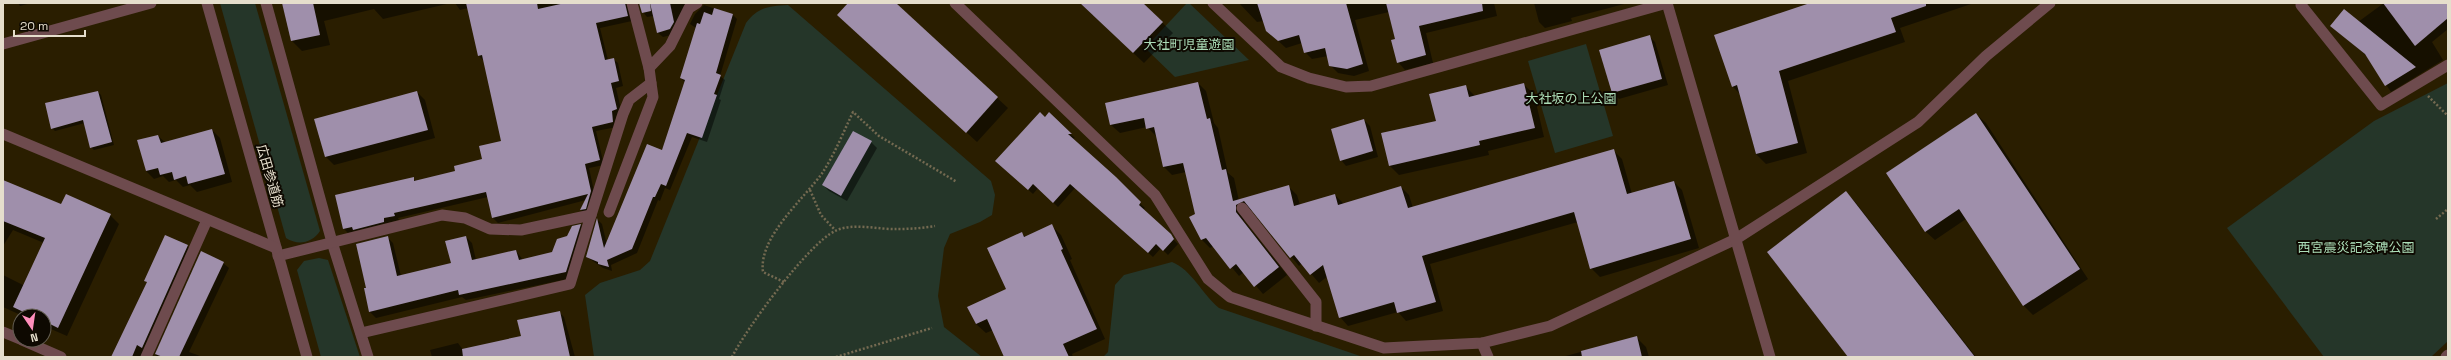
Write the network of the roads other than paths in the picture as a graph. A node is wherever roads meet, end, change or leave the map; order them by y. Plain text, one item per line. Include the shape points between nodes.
1 (151, 3) edge
2 (207, 3) edge
3 (266, 3) edge
4 (632, 3) edge
5 (697, 3) edge
6 (955, 3) edge
7 (1213, 3) edge
8 (1667, 3) edge
9 (2050, 3) edge
10 (2301, 4) edge
11 (3, 44) edge
12 (2448, 65) edge
13 (649, 68) junction
14 (651, 82) junction
15 (3, 134) edge
16 (1242, 208) dead end
17 (609, 212) dead end
18 (591, 215) junction
19 (207, 220) junction
20 (1736, 239) junction
21 (332, 242) junction
22 (277, 252) junction
23 (1316, 326) junction
24 (361, 333) junction
25 (1482, 343) junction
26 (34, 348) edge
27 (44, 354) edge
28 (2448, 355) edge
29 (61, 357) edge
30 (146, 357) edge
31 (307, 357) edge
32 (368, 357) edge
33 (1488, 357) edge
34 (1770, 357) edge
35 (2446, 357) edge

1 - 11 street
2 - 22 street, 広田参道筋
3 - 21 street
4 - 13 street
5 - 13 street via 689,8 670,46
6 - 23 street via 1155,195 1208,279 1230,297
7 - 8 street via 1281,67 1309,78 1346,87 1371,86
8 - 20 street
9 - 20 street via 1986,56 1918,122
10 - 12 street via 2381,105
13 - 14 street
14 - 17 street via 653,97
14 - 18 street via 629,100 622,114
15 - 19 street
16 - 23 street via 1316,302
18 - 21 street via 521,230 490,229 465,218 442,215
18 - 24 street via 570,284
19 - 22 street
19 - 30 street
20 - 25 street via 1550,326
20 - 34 street
21 - 22 street
21 - 24 street
22 - 31 street, 広田参道筋
23 - 25 street via 1384,348
24 - 32 street
25 - 33 street
26 - 27 street
27 - 29 street
28 - 35 street

